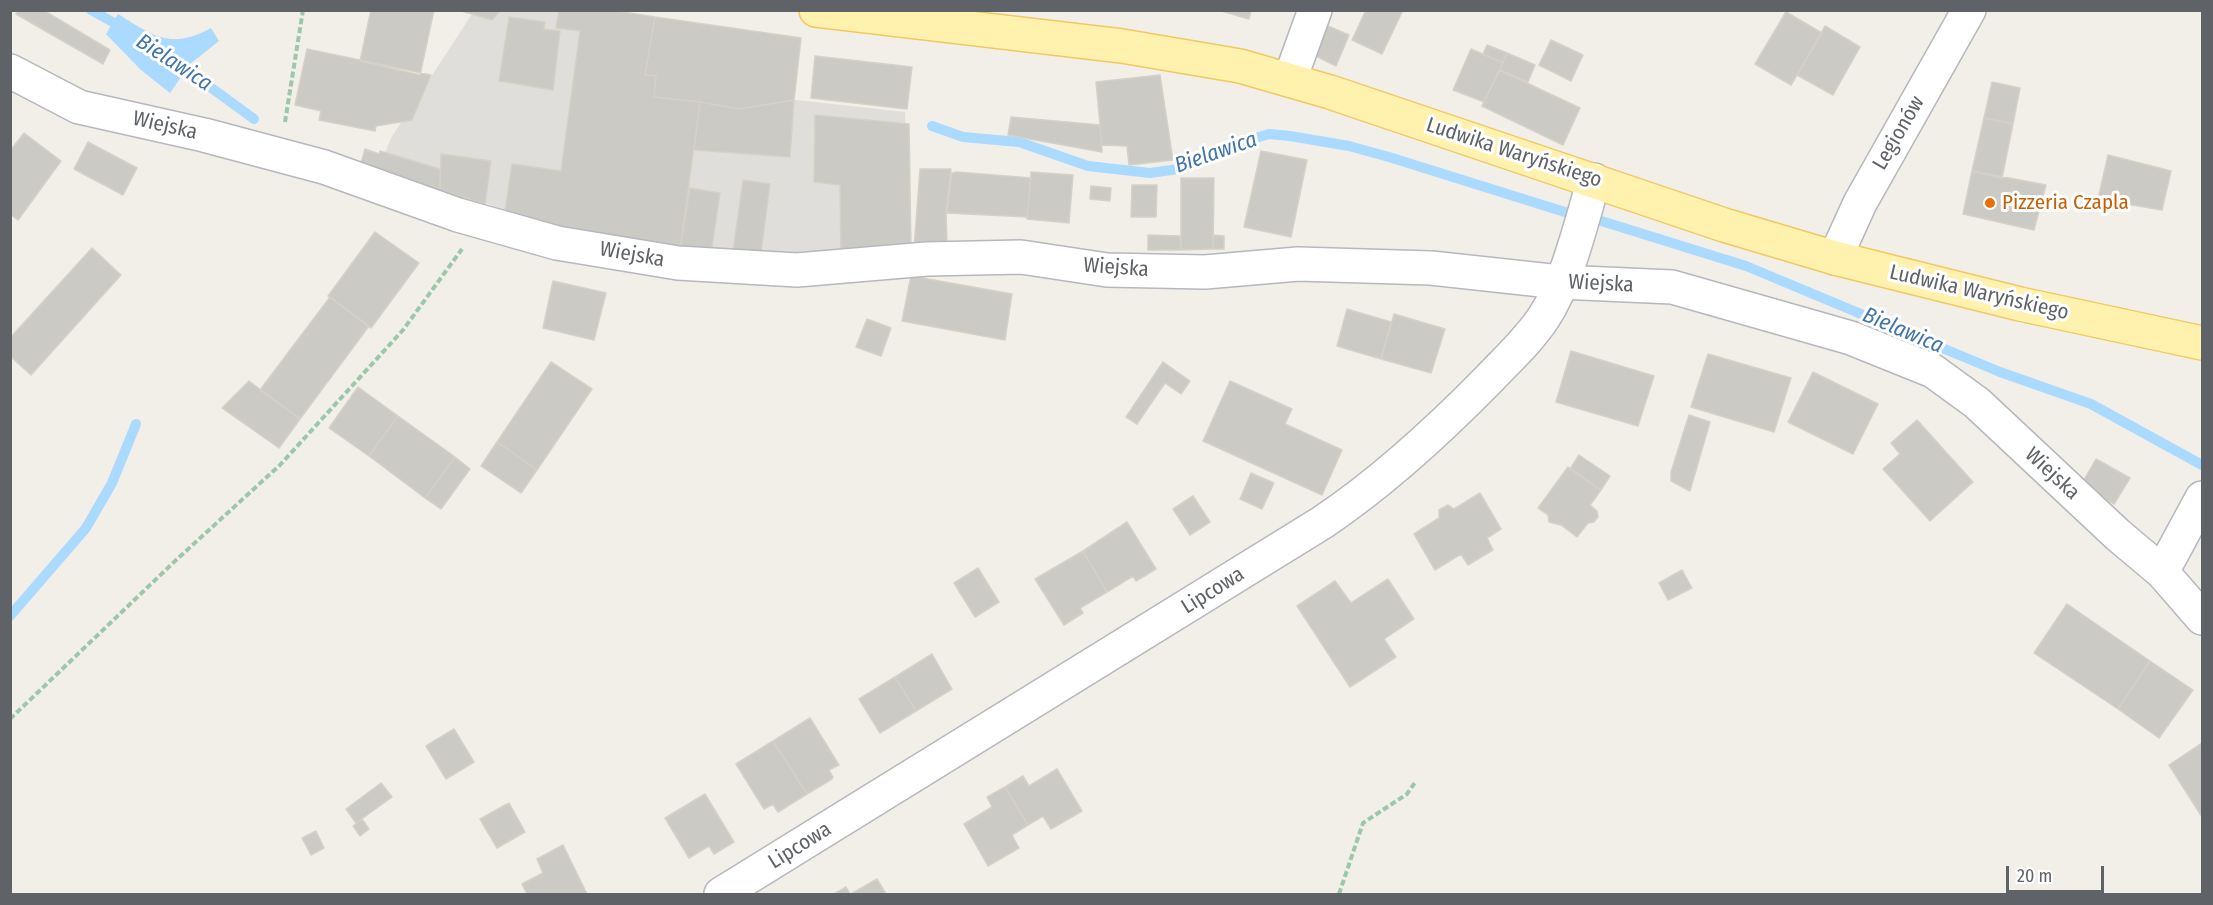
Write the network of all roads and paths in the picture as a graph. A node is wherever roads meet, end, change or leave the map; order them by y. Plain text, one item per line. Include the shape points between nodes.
1 (303, 10) edge
2 (816, 10) edge
3 (1315, 10) edge
4 (1969, 10) edge
5 (10, 71) edge
6 (1290, 80) junction
7 (280, 155) junction
8 (1585, 208) junction
9 (483, 222) junction
10 (1835, 258) junction
11 (1560, 282) junction
12 (2202, 343) edge
13 (2198, 520) edge
14 (2162, 572) junction
15 (2202, 618) edge
16 (10, 719) edge
17 (1416, 781) dead end
18 (721, 894) edge
19 (1339, 894) edge

1 - 7 path
2 - 6 main road, Ludwika Waryńskiego via 1186,55
3 - 6 street
4 - 10 street, Legionów via 1860,203
5 - 7 street, Wiejska via 79,107
6 - 8 main road, Ludwika Waryńskiego
7 - 9 street, Wiejska via 324,166
8 - 10 main road, Ludwika Waryńskiego via 1724,225
8 - 11 street, Lipcowa
9 - 11 street, Wiejska via 557,243 678,263 785,270 927,259 1021,257 1107,270 1205,272 1298,264 1376,266
9 - 16 path via 403,330 280,465
10 - 12 main road, Ludwika Waryńskiego via 2020,304
11 - 14 street, Wiejska via 1672,287 1851,339 1933,371 1977,403
11 - 18 street, Lipcowa via 1545,316 1527,339 1458,410 1370,491
13 - 14 street
14 - 15 street, Wiejska
17 - 19 path via 1407,794 1363,824

